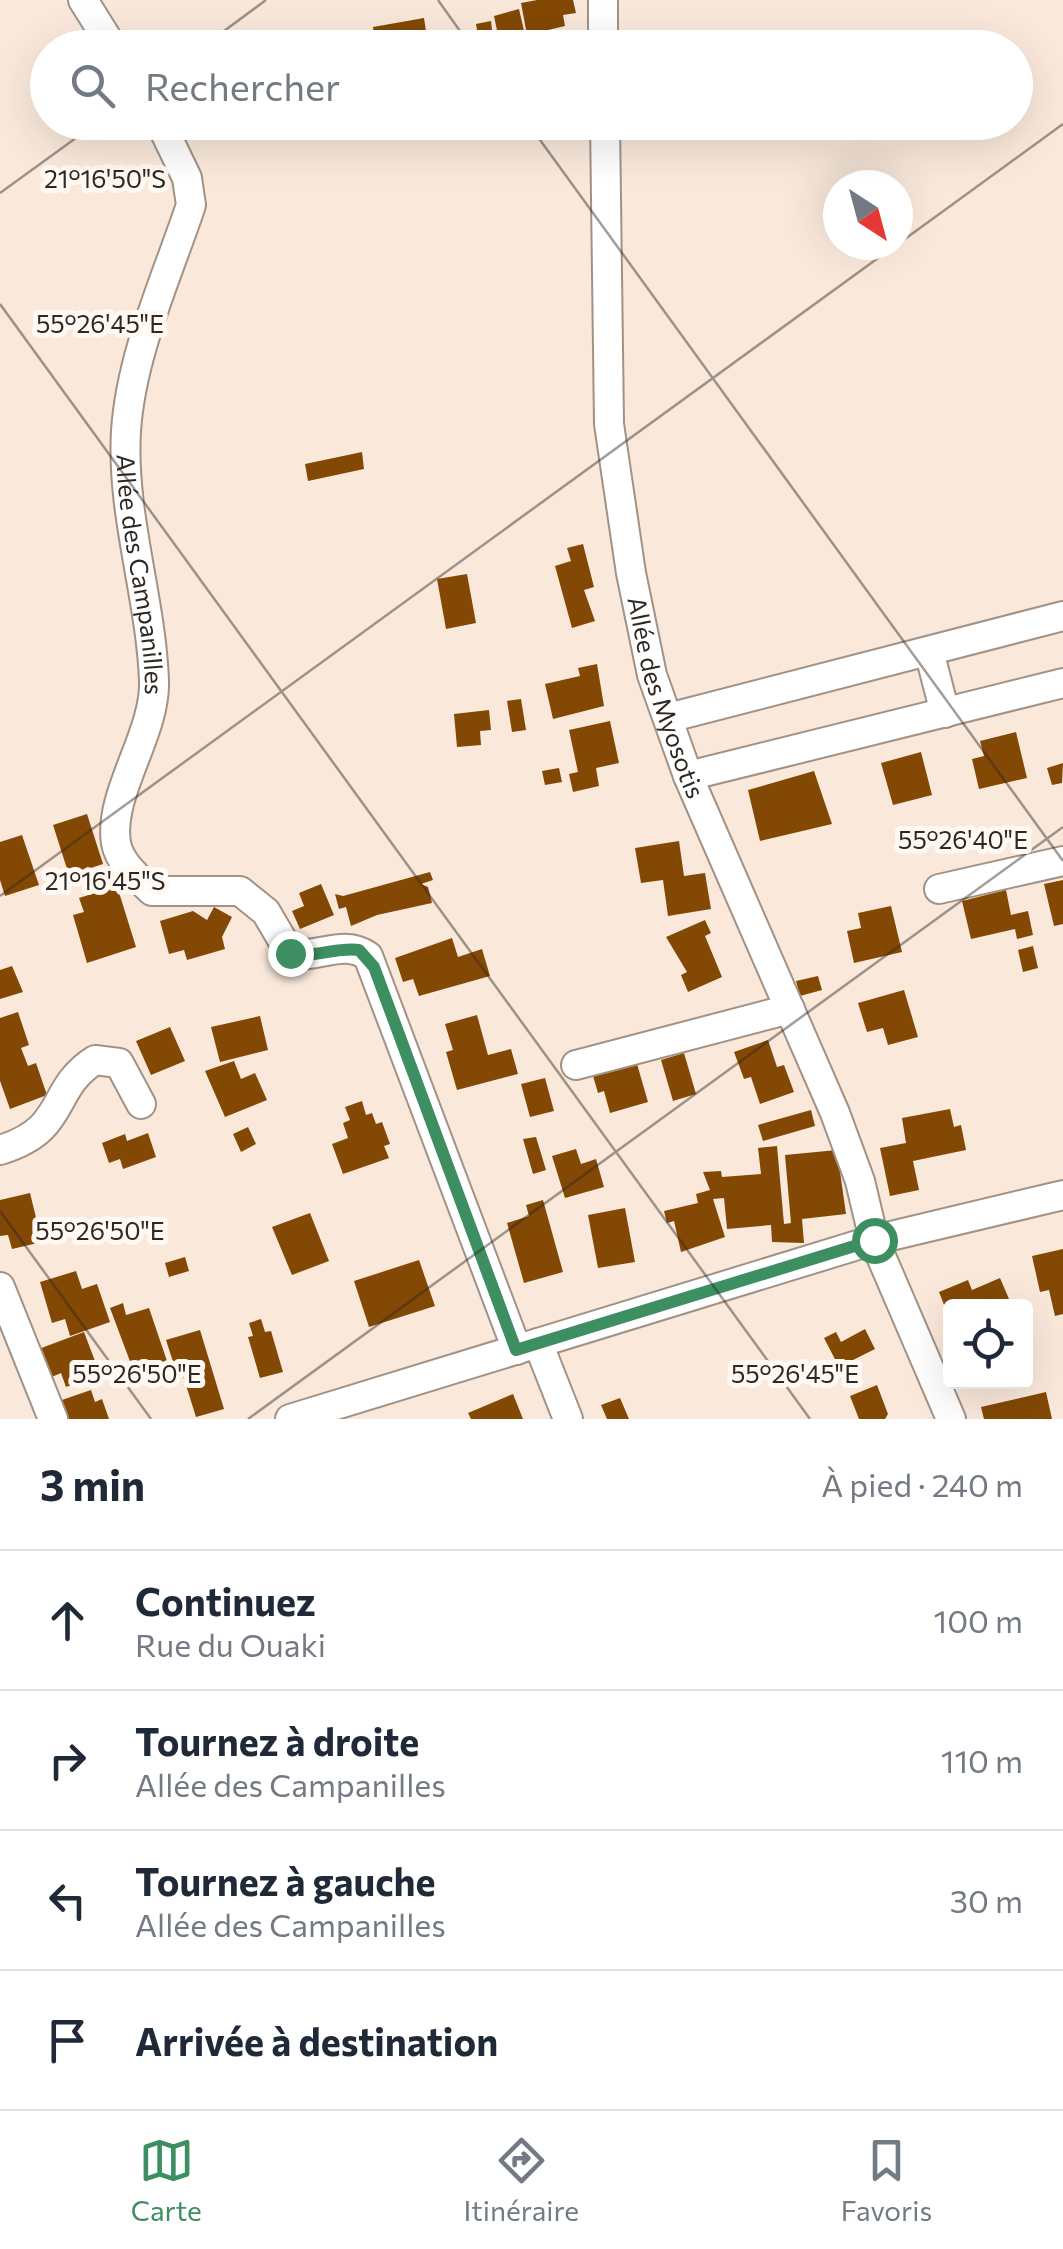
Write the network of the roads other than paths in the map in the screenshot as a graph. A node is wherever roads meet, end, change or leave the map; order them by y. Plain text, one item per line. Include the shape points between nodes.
1 (83, 0) edge
2 (603, 0) edge
3 (102, 30) edge
4 (604, 30) edge
5 (169, 140) edge
6 (605, 140) edge
7 (1063, 616) edge
8 (928, 651) junction
9 (1063, 684) edge
10 (944, 713) junction
11 (668, 718) junction
12 (688, 776) junction
13 (1063, 861) edge
14 (940, 888) dead end
15 (790, 1009) junction
16 (576, 1066) dead end
17 (141, 1104) dead end
18 (0, 1150) edge
19 (1063, 1195) edge
20 (874, 1240) junction
21 (0, 1286) edge
22 (527, 1346) junction
23 (53, 1419) edge
24 (290, 1419) edge
25 (568, 1419) edge
26 (951, 1419) edge

1 - 3 street
2 - 4 street
5 - 22 street, Allée des Campanilles via 187,178 190,204 136,370 126,432 155,684 118,813 116,843 129,870 152,890 240,891 256,902 290,953 335,947 368,956
6 - 11 street, Allée des Myosotis via 610,424 630,572
7 - 8 street
8 - 10 street
8 - 11 street
9 - 10 street
10 - 12 street
11 - 12 street, Allée des Myosotis
12 - 15 street, Allée des Myosotis
13 - 14 street
15 - 16 street
15 - 20 street, Allée des Myosotis via 860,1181
17 - 18 street via 118,1063 95,1060 73,1078 47,1126
19 - 20 street
20 - 22 street
20 - 26 street, Allée des Myosotis
21 - 23 street
22 - 24 street
22 - 25 street

